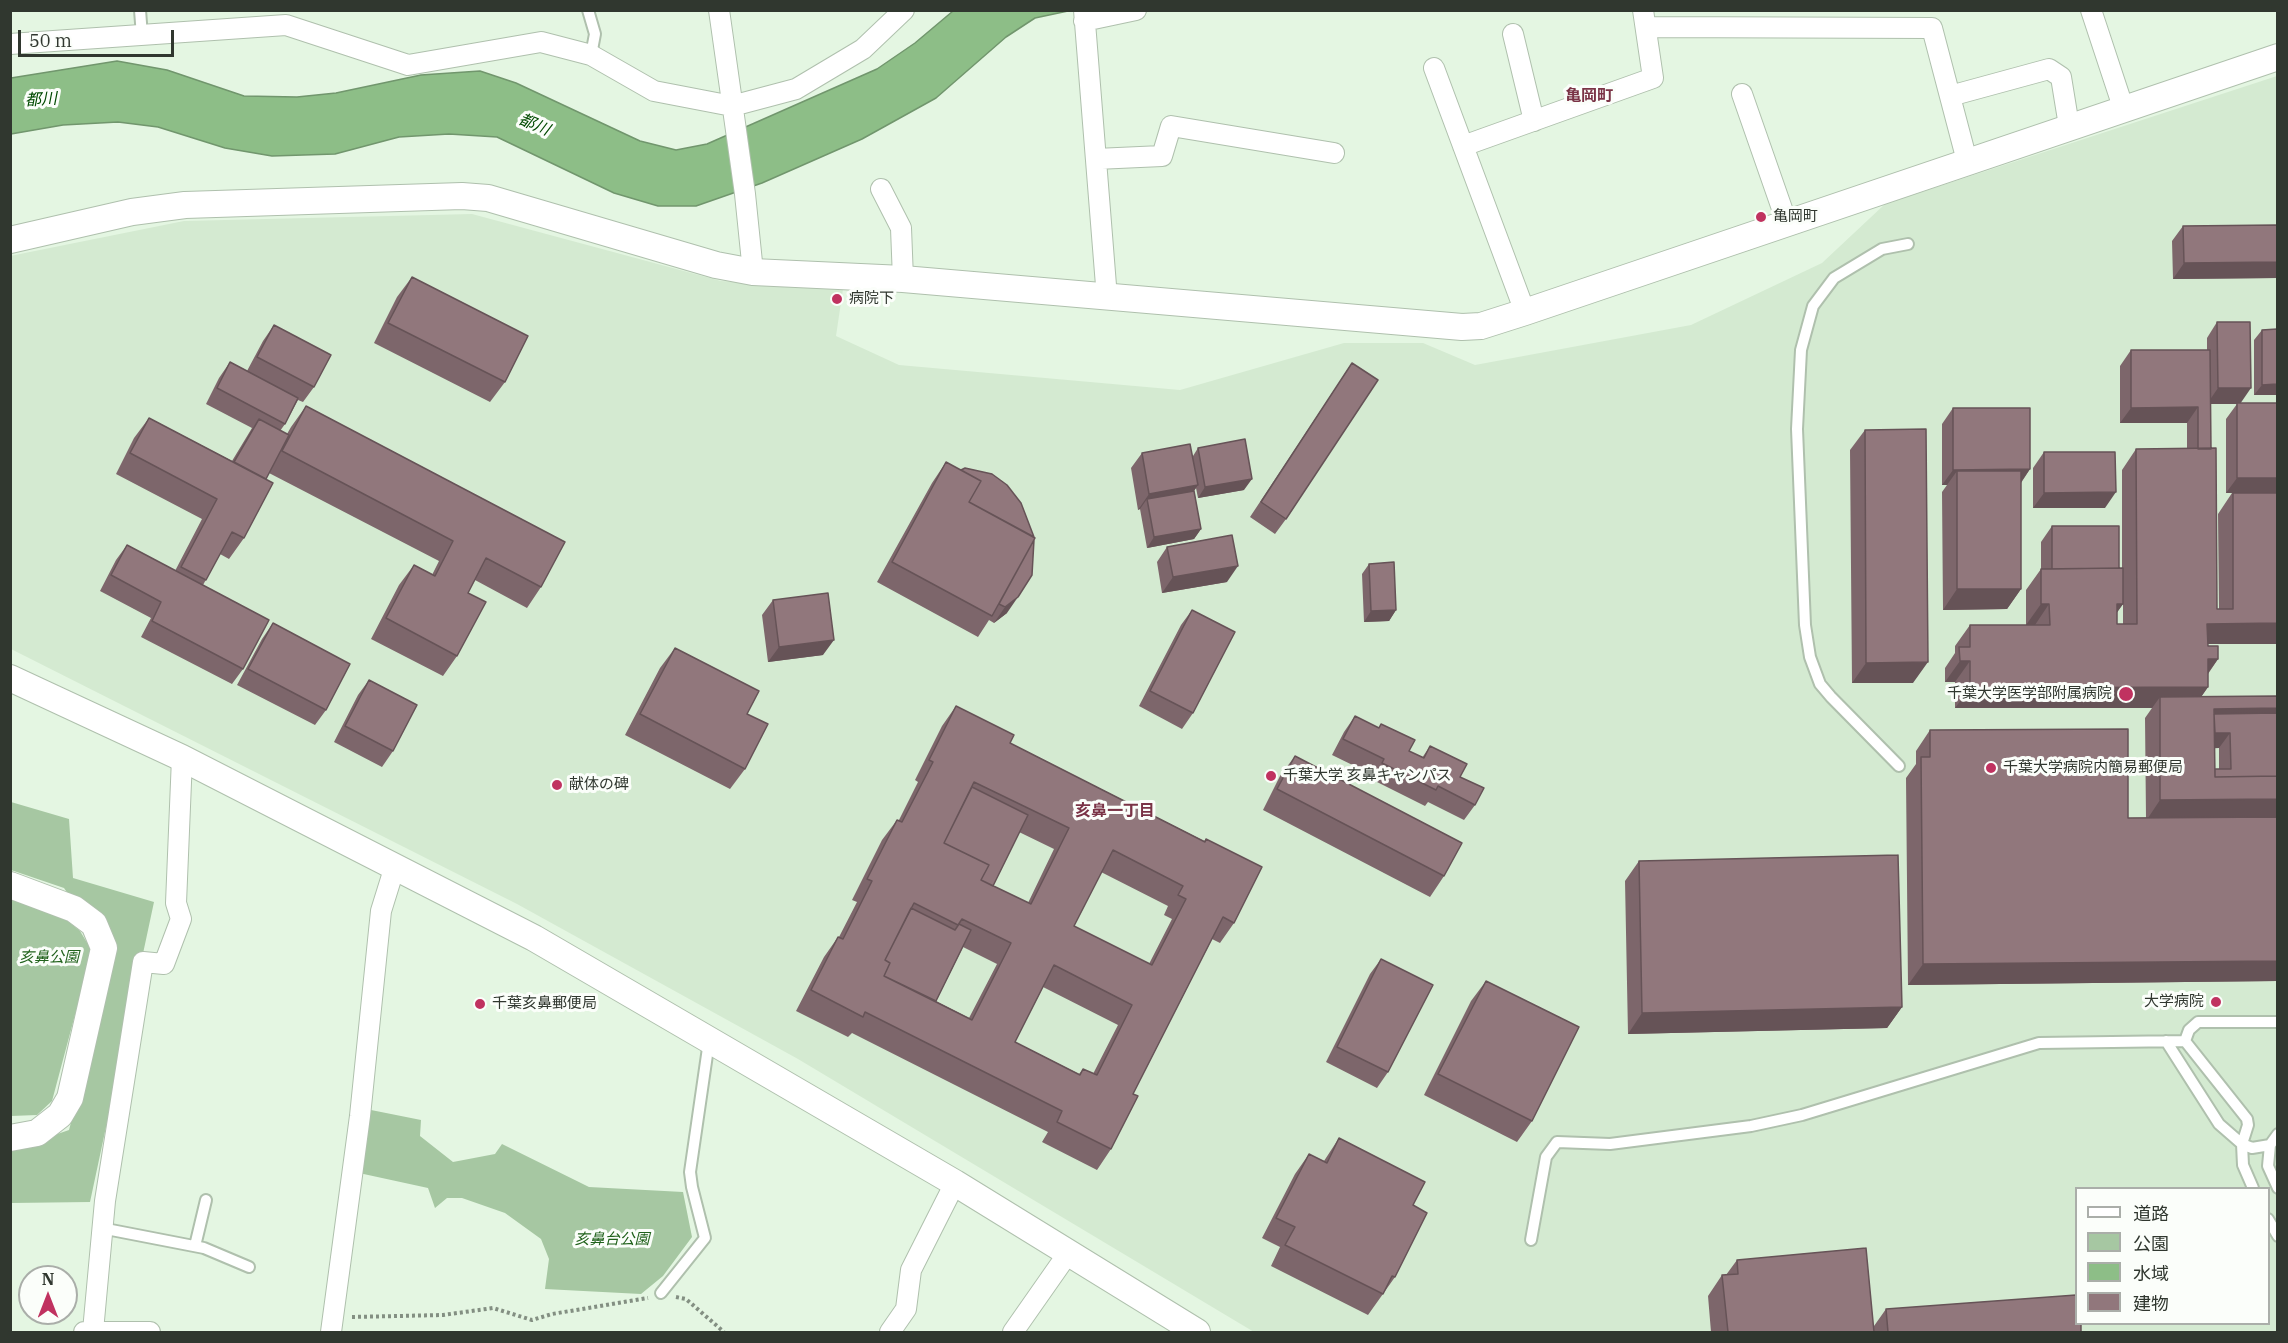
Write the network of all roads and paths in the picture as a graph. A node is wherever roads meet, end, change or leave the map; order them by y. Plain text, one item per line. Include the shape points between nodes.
1 (140, 10) edge
2 (588, 10) edge
3 (719, 10) edge
4 (904, 10) edge
5 (1136, 10) edge
6 (2091, 10) edge
7 (1084, 16) edge
8 (274, 18) edge
9 (1645, 19) edge
10 (1513, 34) dead end
11 (142, 36) junction
12 (10, 44) edge
13 (591, 55) junction
14 (2277, 57) edge
15 (1434, 68) dead end
16 (1742, 94) dead end
17 (1950, 96) junction
18 (2124, 110) junction
19 (734, 114) junction
20 (1534, 121) junction
21 (2069, 126) junction
22 (1463, 146) junction
23 (1334, 153) dead end
24 (1096, 159) junction
25 (1967, 161) junction
26 (881, 189) dead end
27 (1787, 223) junction
28 (10, 240) edge
29 (1908, 244) dead end
30 (753, 272) junction
31 (903, 279) junction
32 (1107, 298) junction
33 (1525, 312) junction
34 (10, 678) edge
35 (182, 758) junction
36 (1899, 766) dead end
37 (395, 866) junction
38 (10, 885) edge
39 (2277, 1022) edge
40 (709, 1038) junction
41 (2166, 1041) junction
42 (2185, 1041) junction
43 (2277, 1134) edge
44 (10, 1138) edge
45 (2242, 1144) junction
46 (2270, 1145) junction
47 (955, 1183) junction
48 (2253, 1187) edge
49 (2277, 1188) edge
50 (206, 1200) dead end
51 (101, 1228) junction
52 (1531, 1240) dead end
53 (195, 1246) junction
54 (1070, 1252) junction
55 (249, 1267) dead end
56 (661, 1293) junction
57 (332, 1325) edge
58 (88, 1332) edge
59 (150, 1332) edge
60 (724, 1332) edge
61 (890, 1332) edge
62 (1013, 1332) edge
63 (1197, 1332) edge

1 - 11 lane
2 - 13 lane via 595,34
3 - 19 street
4 - 19 street via 864,49 796,89
5 - 7 street
6 - 18 street
7 - 24 street
8 - 11 street
8 - 13 street via 286,26 408,65 541,42
9 - 17 street via 1932,28
9 - 20 street via 1653,78
10 - 20 street
11 - 12 street
13 - 19 street via 654,91
14 - 18 street
15 - 22 street
16 - 27 street
17 - 21 street via 2049,69 2061,76
17 - 25 street
18 - 21 street
19 - 30 street
20 - 22 street
21 - 25 street
22 - 33 street
23 - 24 street via 1171,126 1162,156
24 - 32 street
25 - 27 street
26 - 31 street via 901,228
27 - 33 street
28 - 30 street via 132,212 185,205 462,196 488,198 716,265
29 - 36 lane via 1882,249 1834,278 1813,306 1801,350 1797,429 1805,625 1810,657 1820,684
30 - 31 street
31 - 32 street
32 - 33 street via 1435,327 1480,326
34 - 35 street
35 - 37 street
35 - 51 street via 176,903 181,919 164,964 143,962
37 - 40 street via 534,938
37 - 57 street via 381,911
38 - 44 street via 75,909 93,924 104,948 70,1098 60,1115 37,1133
39 - 42 lane via 2198,1022
40 - 47 street
40 - 56 lane via 690,1172 705,1238
41 - 42 lane
41 - 45 lane via 2219,1124
41 - 52 lane via 2039,1043 1802,1115 1751,1126 1610,1144 1557,1142 1545,1157
42 - 45 lane via 2243,1110 2248,1125
43 - 46 lane
45 - 46 lane via 2252,1148
45 - 48 lane via 2243,1165
46 - 49 lane via 2268,1166
47 - 54 street
47 - 61 street via 911,1270 906,1309
50 - 53 lane
51 - 53 lane
51 - 58 street
53 - 55 lane
54 - 62 street
54 - 63 street
56 - 57 path via 532,1320 493,1308
56 - 60 path via 686,1299
58 - 59 street

